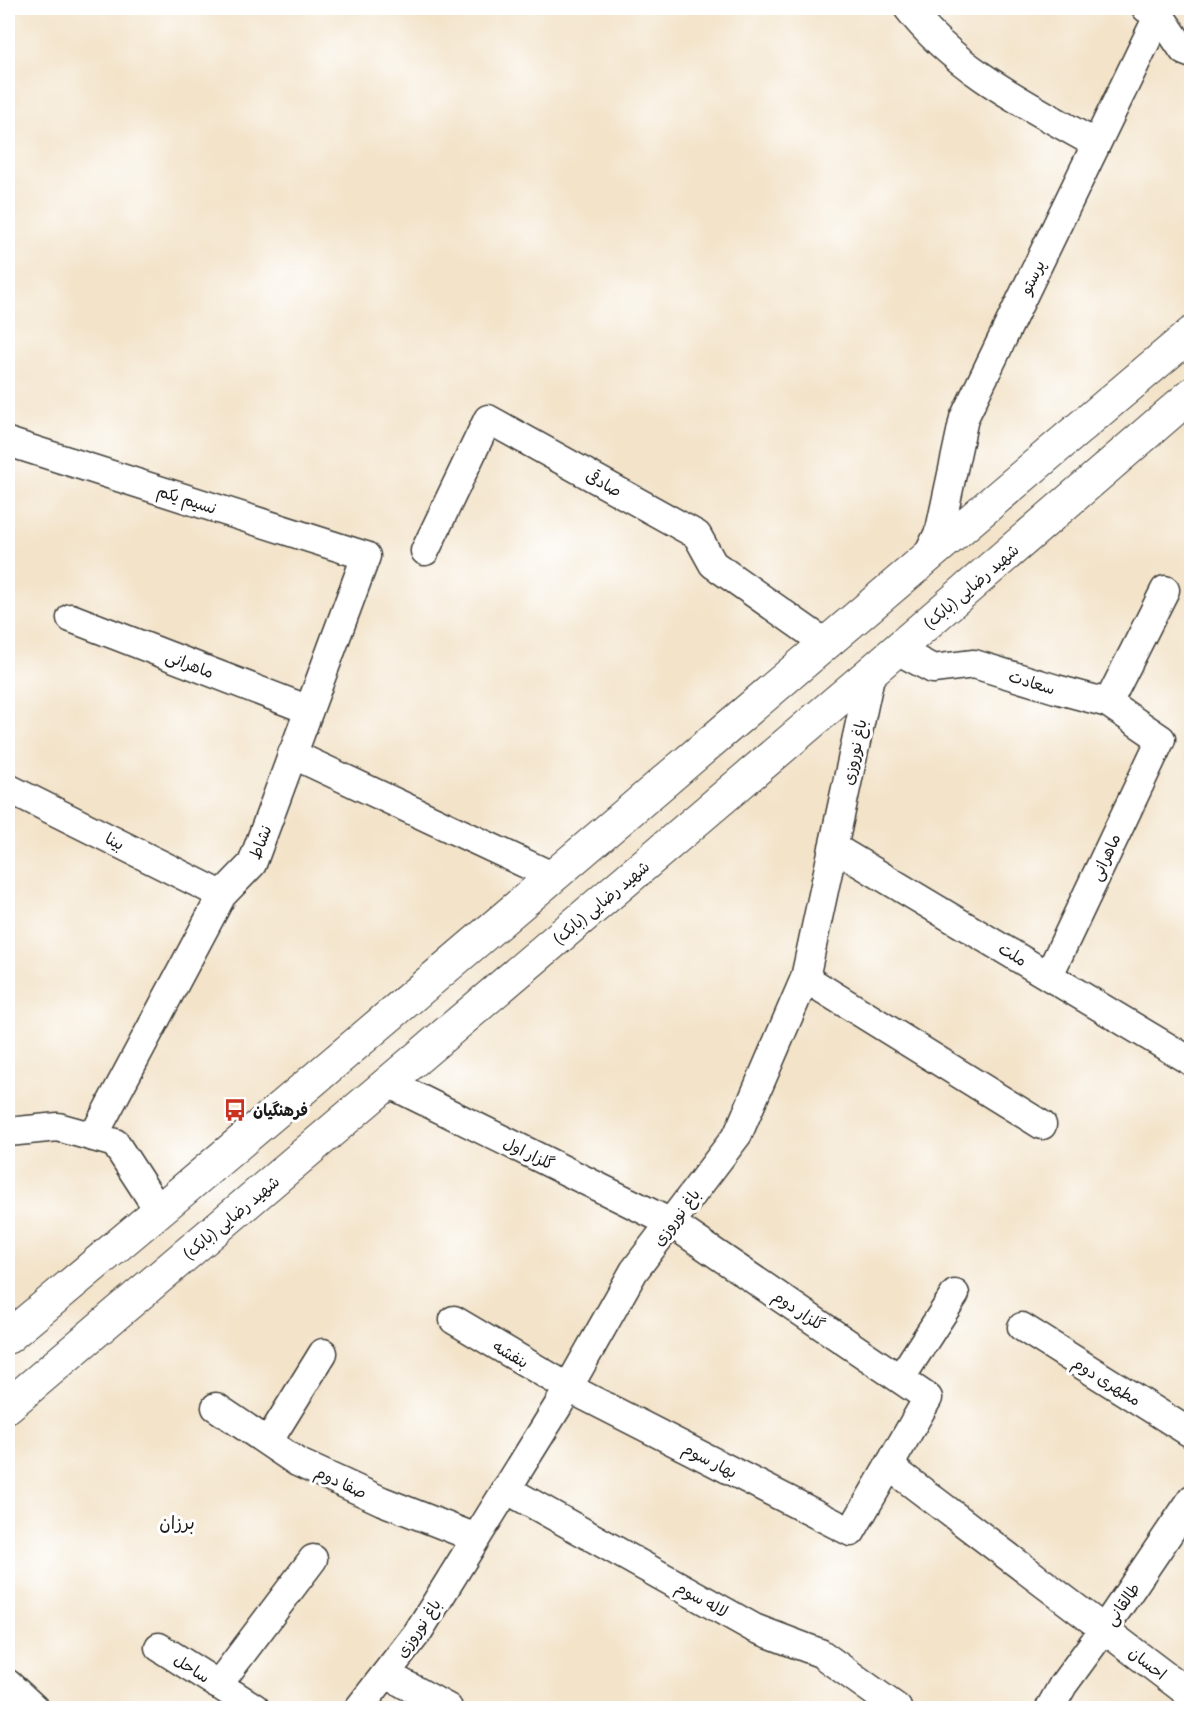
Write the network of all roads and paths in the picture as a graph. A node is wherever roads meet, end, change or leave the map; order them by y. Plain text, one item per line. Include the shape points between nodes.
1 (908, 8) edge
2 (1156, 10) edge
3 (1191, 54) edge
4 (1096, 144) junction
5 (1191, 333) edge
6 (1191, 394) edge
7 (8, 442) edge
8 (425, 551) dead end
9 (928, 555) junction
10 (366, 556) joint
11 (1165, 590) dead end
12 (71, 618) dead end
13 (825, 643) junction
14 (897, 650) junction
15 (871, 672) junction
16 (1108, 703) junction
17 (309, 710) junction
18 (1161, 739) joint
19 (292, 754) junction
20 (8, 788) edge
21 (833, 847) junction
22 (554, 877) junction
23 (222, 895) junction
24 (1049, 975) junction
25 (805, 978) junction
26 (1191, 1062) edge
27 (388, 1083) junction
28 (1042, 1125) dead end
29 (8, 1132) edge
30 (93, 1137) junction
31 (159, 1211) junction
32 (671, 1223) junction
33 (955, 1294) dead end
34 (454, 1320) dead end
35 (1022, 1327) dead end
36 (8, 1336) edge
37 (323, 1353) dead end
38 (900, 1379) junction
39 (569, 1388) junction
40 (8, 1406) edge
41 (216, 1407) dead end
42 (1191, 1434) edge
43 (268, 1442) junction
44 (889, 1466) junction
45 (506, 1489) junction
46 (1191, 1498) edge
47 (476, 1538) junction
48 (313, 1559) dead end
49 (1104, 1629) junction
50 (159, 1647) dead end
51 (386, 1674) junction
52 (8, 1684) edge
53 (218, 1685) junction
54 (1191, 1696) edge
55 (34, 1708) edge
56 (255, 1708) edge
57 (359, 1708) edge
58 (448, 1708) edge
59 (897, 1708) edge
60 (1050, 1708) edge

1 - 4 street via 951,55 1025,104
2 - 3 street via 1184,51
2 - 4 street, پرستو
4 - 9 street, پرستو via 964,418 940,530
5 - 9 main road
6 - 14 main road, شهید رضایی (بابک)
7 - 10 street, نسیم یکم
8 - 13 street, صادقی via 488,419 697,535 713,564
9 - 13 main road
10 - 17 street, نشاط
11 - 16 street
12 - 17 street, ماهرانی
13 - 22 main road
14 - 15 main road, شهید رضایی (بابک)
14 - 16 street, سعادت via 933,669 974,664
15 - 21 street, باغ نوروزی
15 - 27 main road, شهید رضایی (بابک)
16 - 18 street, سعادت
17 - 19 street, نشاط
18 - 24 street, ماهرانی
19 - 22 street
19 - 23 street, نشاط via 252,864
20 - 23 street, بینا
21 - 24 street, ملت
21 - 25 street, باغ نوروزی
22 - 31 main road
23 - 30 street, نشاط
24 - 26 street, ملت
25 - 28 street
25 - 32 street, باغ نوروزی via 738,1134
27 - 32 street, گلزار اول
27 - 40 main road, شهید رضایی (بابک)
29 - 30 street via 58,1127
30 - 31 street via 115,1143
31 - 36 main road
32 - 38 street, گلزار دوم
32 - 39 street, باغ نوروزی via 634,1271
33 - 38 street
34 - 39 street, بنفشه
35 - 42 street, مطهری دوم
37 - 43 street
38 - 44 street, گلزار دوم via 928,1398
39 - 44 street, بهار سوم via 851,1532
39 - 45 street, باغ نوروزی
41 - 43 street, صفا دوم
43 - 47 street, صفا دوم via 308,1467
44 - 49 street, احسان
45 - 47 street, باغ نوروزی
45 - 59 street, لاله سوم via 754,1628 820,1653
46 - 49 street, طالقانی
47 - 51 street, باغ نوروزی via 418,1632
48 - 53 street
49 - 54 street, احسان
49 - 60 street, طالقانی
50 - 53 street, ساحل
51 - 57 street, باغ نوروزی
51 - 58 street
52 - 55 street
53 - 56 street, ساحل

